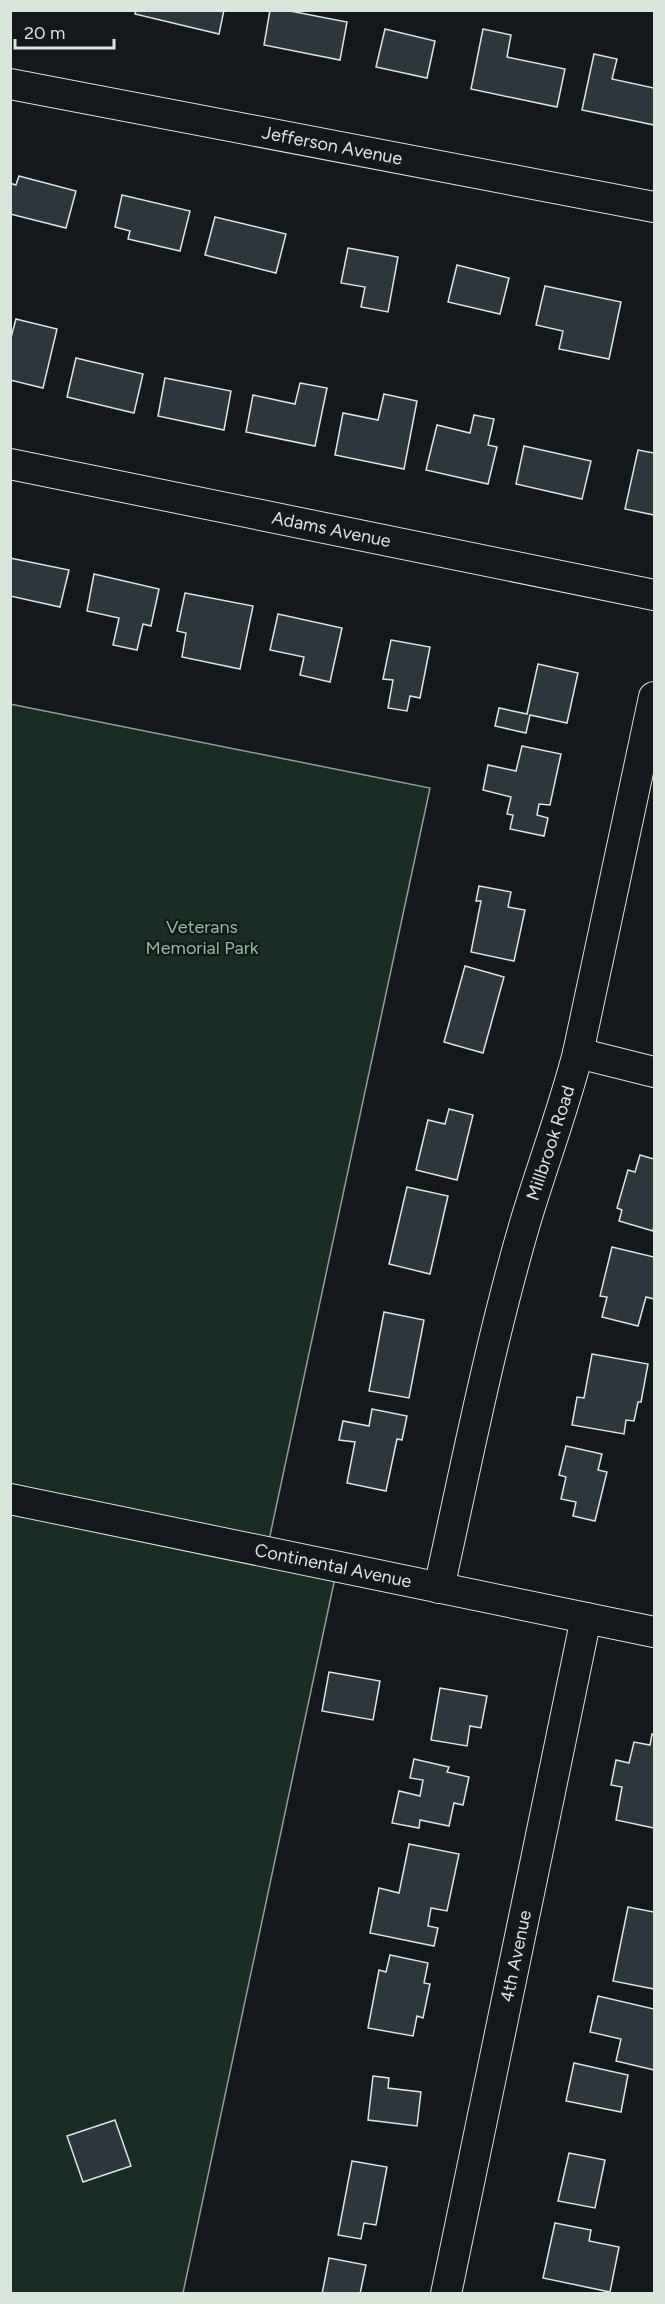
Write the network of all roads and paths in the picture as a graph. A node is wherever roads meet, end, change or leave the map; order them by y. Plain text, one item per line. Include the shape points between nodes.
1 (10, 84) edge
2 (654, 207) edge
3 (10, 464) edge
4 (654, 595) edge
5 (654, 697) edge
6 (578, 1053) junction
7 (654, 1072) edge
8 (10, 1499) edge
9 (439, 1588) junction
10 (586, 1618) junction
11 (654, 1632) edge
12 (446, 2294) edge

1 - 2 street, Jefferson Avenue
3 - 4 street, Adams Avenue
5 - 6 street, Millbrook Road
6 - 7 street
6 - 9 street, Millbrook Road via 525,1223
8 - 9 street, Continental Avenue
9 - 10 street, Continental Avenue
10 - 11 street, Continental Avenue
10 - 12 street, 4th Avenue

